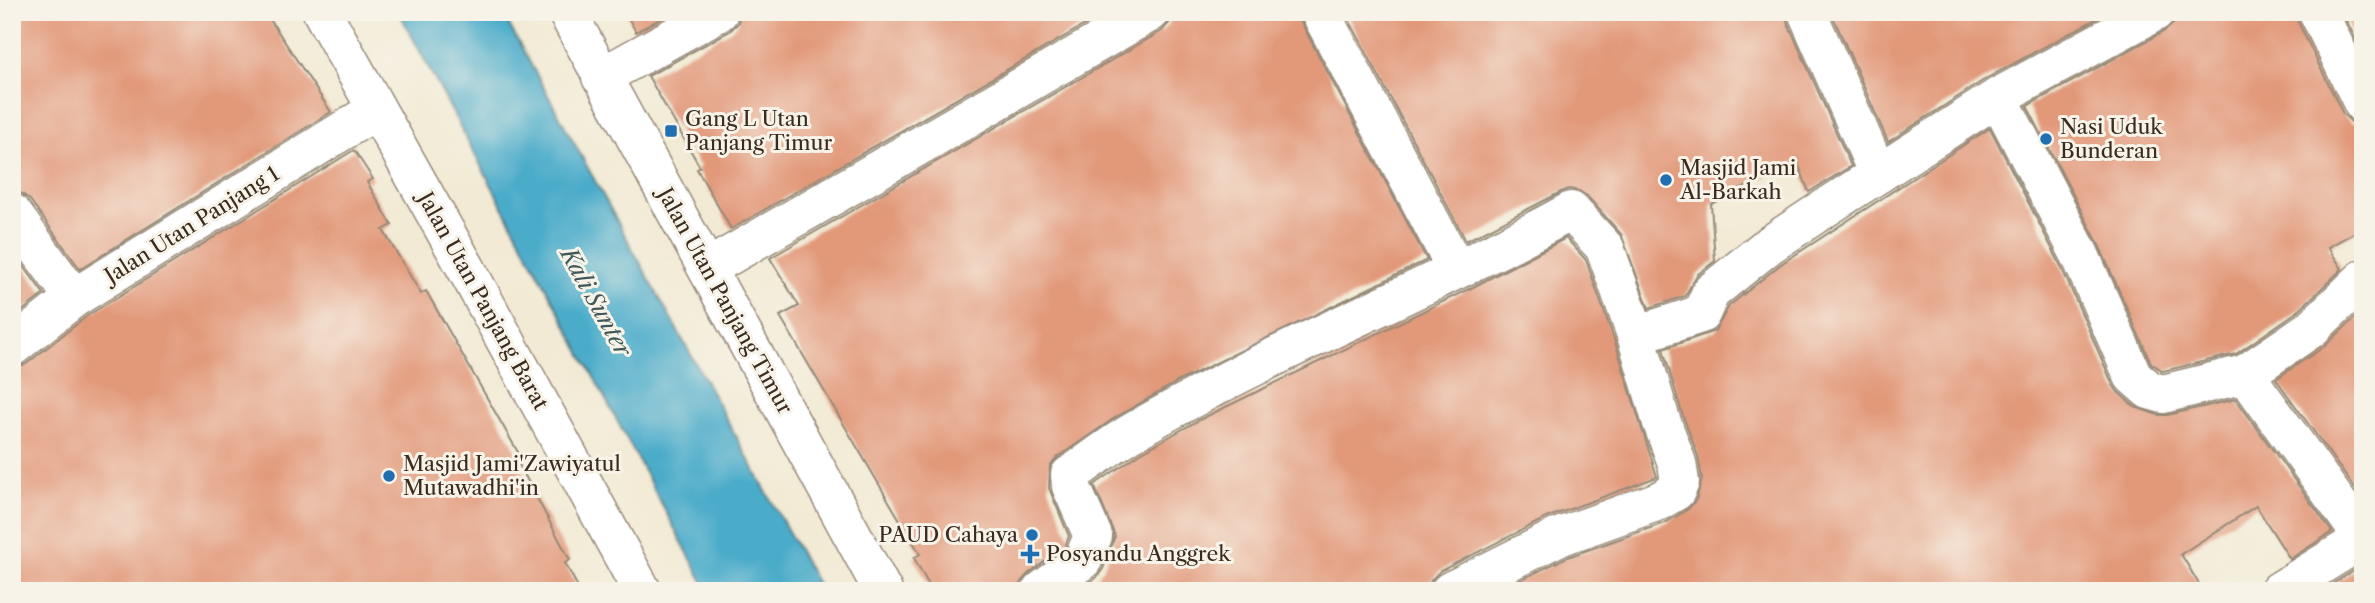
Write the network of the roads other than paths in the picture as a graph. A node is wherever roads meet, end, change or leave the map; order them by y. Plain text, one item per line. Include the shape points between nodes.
1 (322, 12) edge
2 (567, 12) edge
3 (719, 12) edge
4 (1151, 12) edge
5 (1320, 12) edge
6 (1807, 12) edge
7 (2318, 12) edge
8 (2153, 13) edge
9 (601, 77) junction
10 (1998, 97) junction
11 (2363, 104) edge
12 (376, 110) junction
13 (1878, 174) junction
14 (12, 212) edge
15 (708, 268) junction
16 (1456, 269) junction
17 (2363, 279) edge
18 (74, 298) junction
19 (1636, 335) junction
20 (12, 346) edge
21 (2245, 374) junction
22 (2363, 538) edge
23 (642, 591) edge
24 (883, 591) edge
25 (1041, 591) edge
26 (1450, 591) edge
27 (2279, 591) edge

1 - 12 street, Jalan Utan Panjang Barat
2 - 9 street, Jalan Utan Panjang Timur
3 - 9 street
4 - 15 street
5 - 16 street
6 - 13 street
7 - 11 street
8 - 10 street
9 - 15 street, Jalan Utan Panjang Timur
10 - 13 street
10 - 21 street via 2080,255 2133,376 2149,390 2163,394
12 - 18 street, Jalan Utan Panjang 1
12 - 23 street, Jalan Utan Panjang Barat
13 - 19 street via 1749,261 1711,292 1702,314
14 - 18 street
15 - 24 street, Jalan Utan Panjang Timur
16 - 19 street via 1571,211 1605,248
16 - 25 street via 1134,430 1070,475 1093,537 1083,560
17 - 21 street via 2312,328
18 - 20 street, Jalan Utan Panjang 1
19 - 26 street via 1677,463 1680,482 1676,491 1659,502 1556,538
21 - 22 street
22 - 27 street

